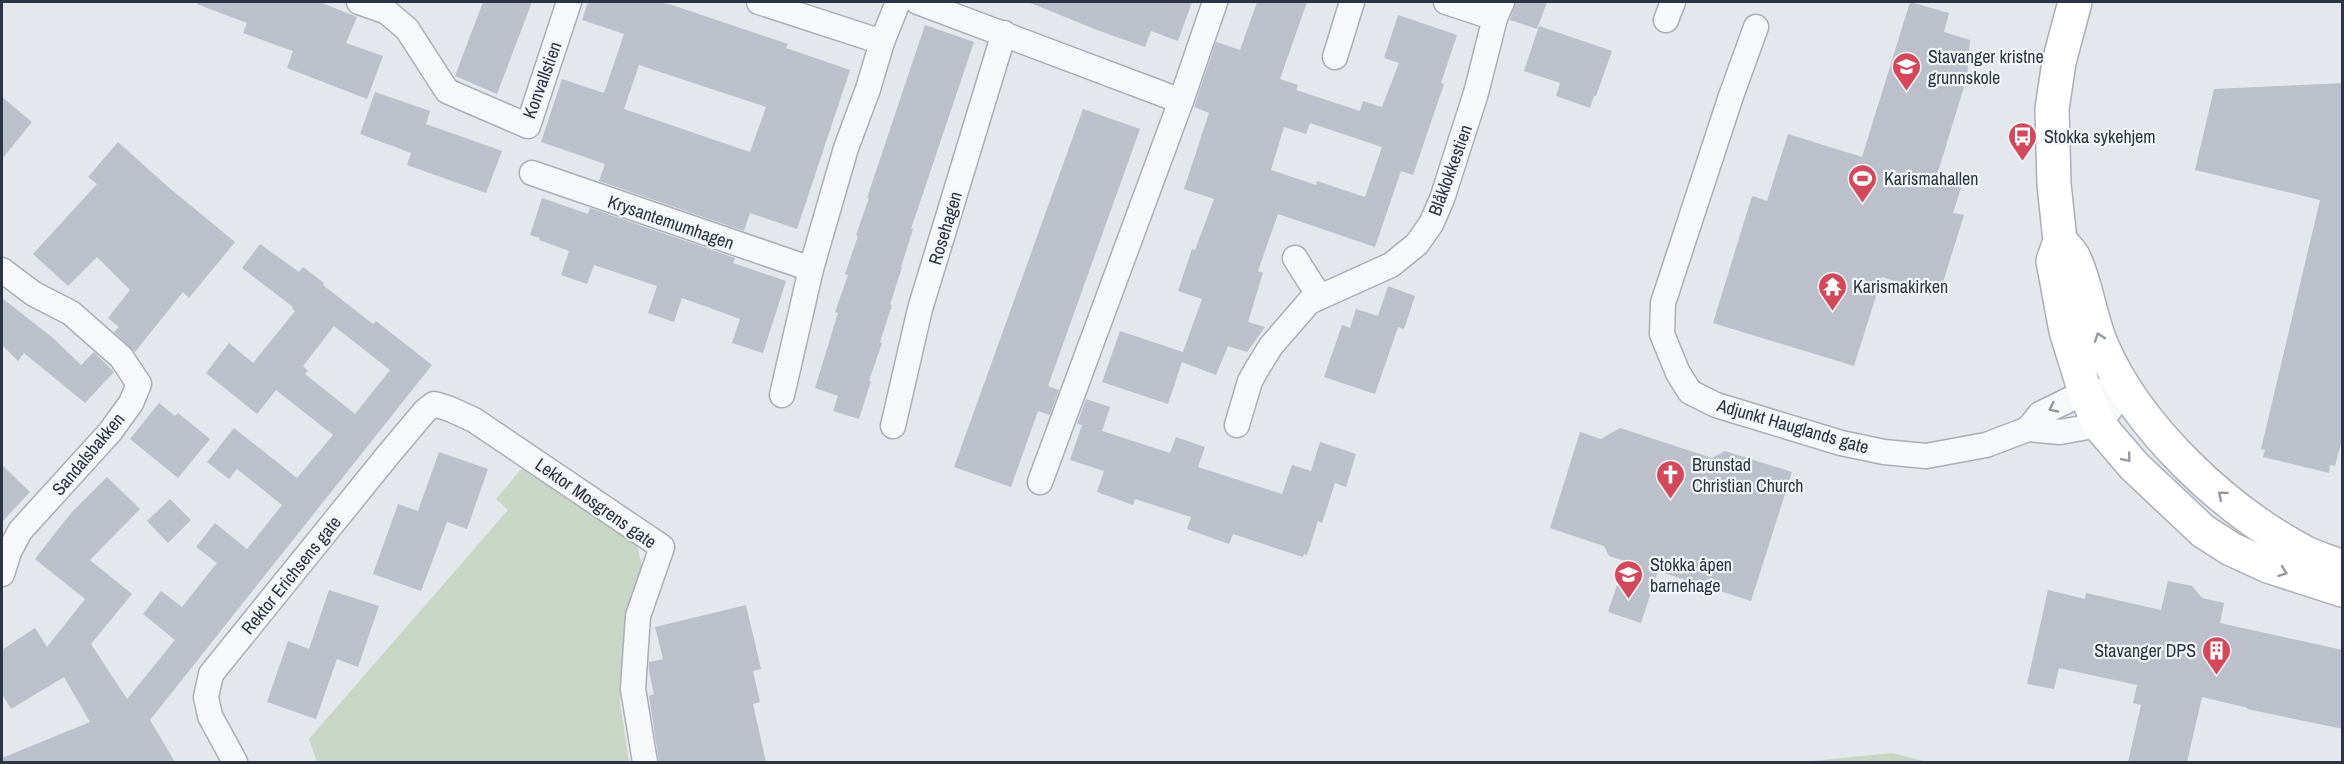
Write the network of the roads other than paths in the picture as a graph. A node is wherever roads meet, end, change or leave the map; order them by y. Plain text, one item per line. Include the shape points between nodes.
1 (359, 2) edge
2 (569, 2) edge
3 (759, 2) edge
4 (898, 2) edge
5 (918, 2) edge
6 (1215, 2) edge
7 (1352, 2) edge
8 (1446, 2) edge
9 (2074, 3) edge
10 (1498, 10) edge
11 (1756, 27) dead end
12 (1005, 33) junction
13 (882, 42) junction
14 (1335, 57) dead end
15 (1181, 101) junction
16 (532, 173) dead end
17 (2060, 241) junction
18 (1295, 258) dead end
19 (811, 269) junction
20 (2, 270) edge
21 (1319, 296) junction
22 (2124, 390) junction
23 (2085, 392) junction
24 (782, 395) dead end
25 (434, 404) joint
26 (1237, 425) dead end
27 (2099, 425) junction
28 (893, 426) dead end
29 (2028, 429) junction
30 (1040, 482) dead end
31 (2343, 567) edge
32 (2, 574) edge
33 (2343, 590) edge
34 (235, 762) edge
35 (645, 762) edge

1 - 2 street, Konvallstien via 387,12 407,29 447,91 528,126
3 - 13 street
4 - 13 street
5 - 12 street
6 - 15 street
7 - 14 street
8 - 10 street, Blåklokkestien
9 - 17 main road via 2052,108 2052,160
10 - 21 street, Blåklokkestien via 1476,93 1431,224 1417,244 1391,265
11 - 29 street, Adjunkt Hauglands gate via 1663,303 1662,334 1690,392 1716,405 1884,452 1926,456 1986,445
12 - 15 street
12 - 28 street, Rosehagen via 920,309
13 - 19 street
15 - 30 street
16 - 19 street, Krysantemumhagen
22 -> 17 main road via 2102,345 2074,257
17 - 23 main road via 2053,261 2066,330
18 - 21 street
19 - 24 street
20 - 32 street, Sandalsbakken via 34,294 71,313 121,357 139,384 110,432 20,531
21 - 26 street, Blåklokkestien via 1287,327 1258,367
22 - 23 street, Adjunkt Hauglands gate
22 - 27 street
31 -> 22 main road via 2305,552 2222,496 2165,440
23 - 27 main road
23 -> 29 street, Adjunkt Hauglands gate via 2040,414
25 - 34 street, Rektor Erichsens gate via 211,674 206,697 210,716
25 - 35 street, Lektor Mosgrens gate via 474,420 662,547 638,616 633,689
27 - 29 street, Adjunkt Hauglands gate via 2060,432
27 -> 33 main road via 2134,466 2204,531 2268,566

